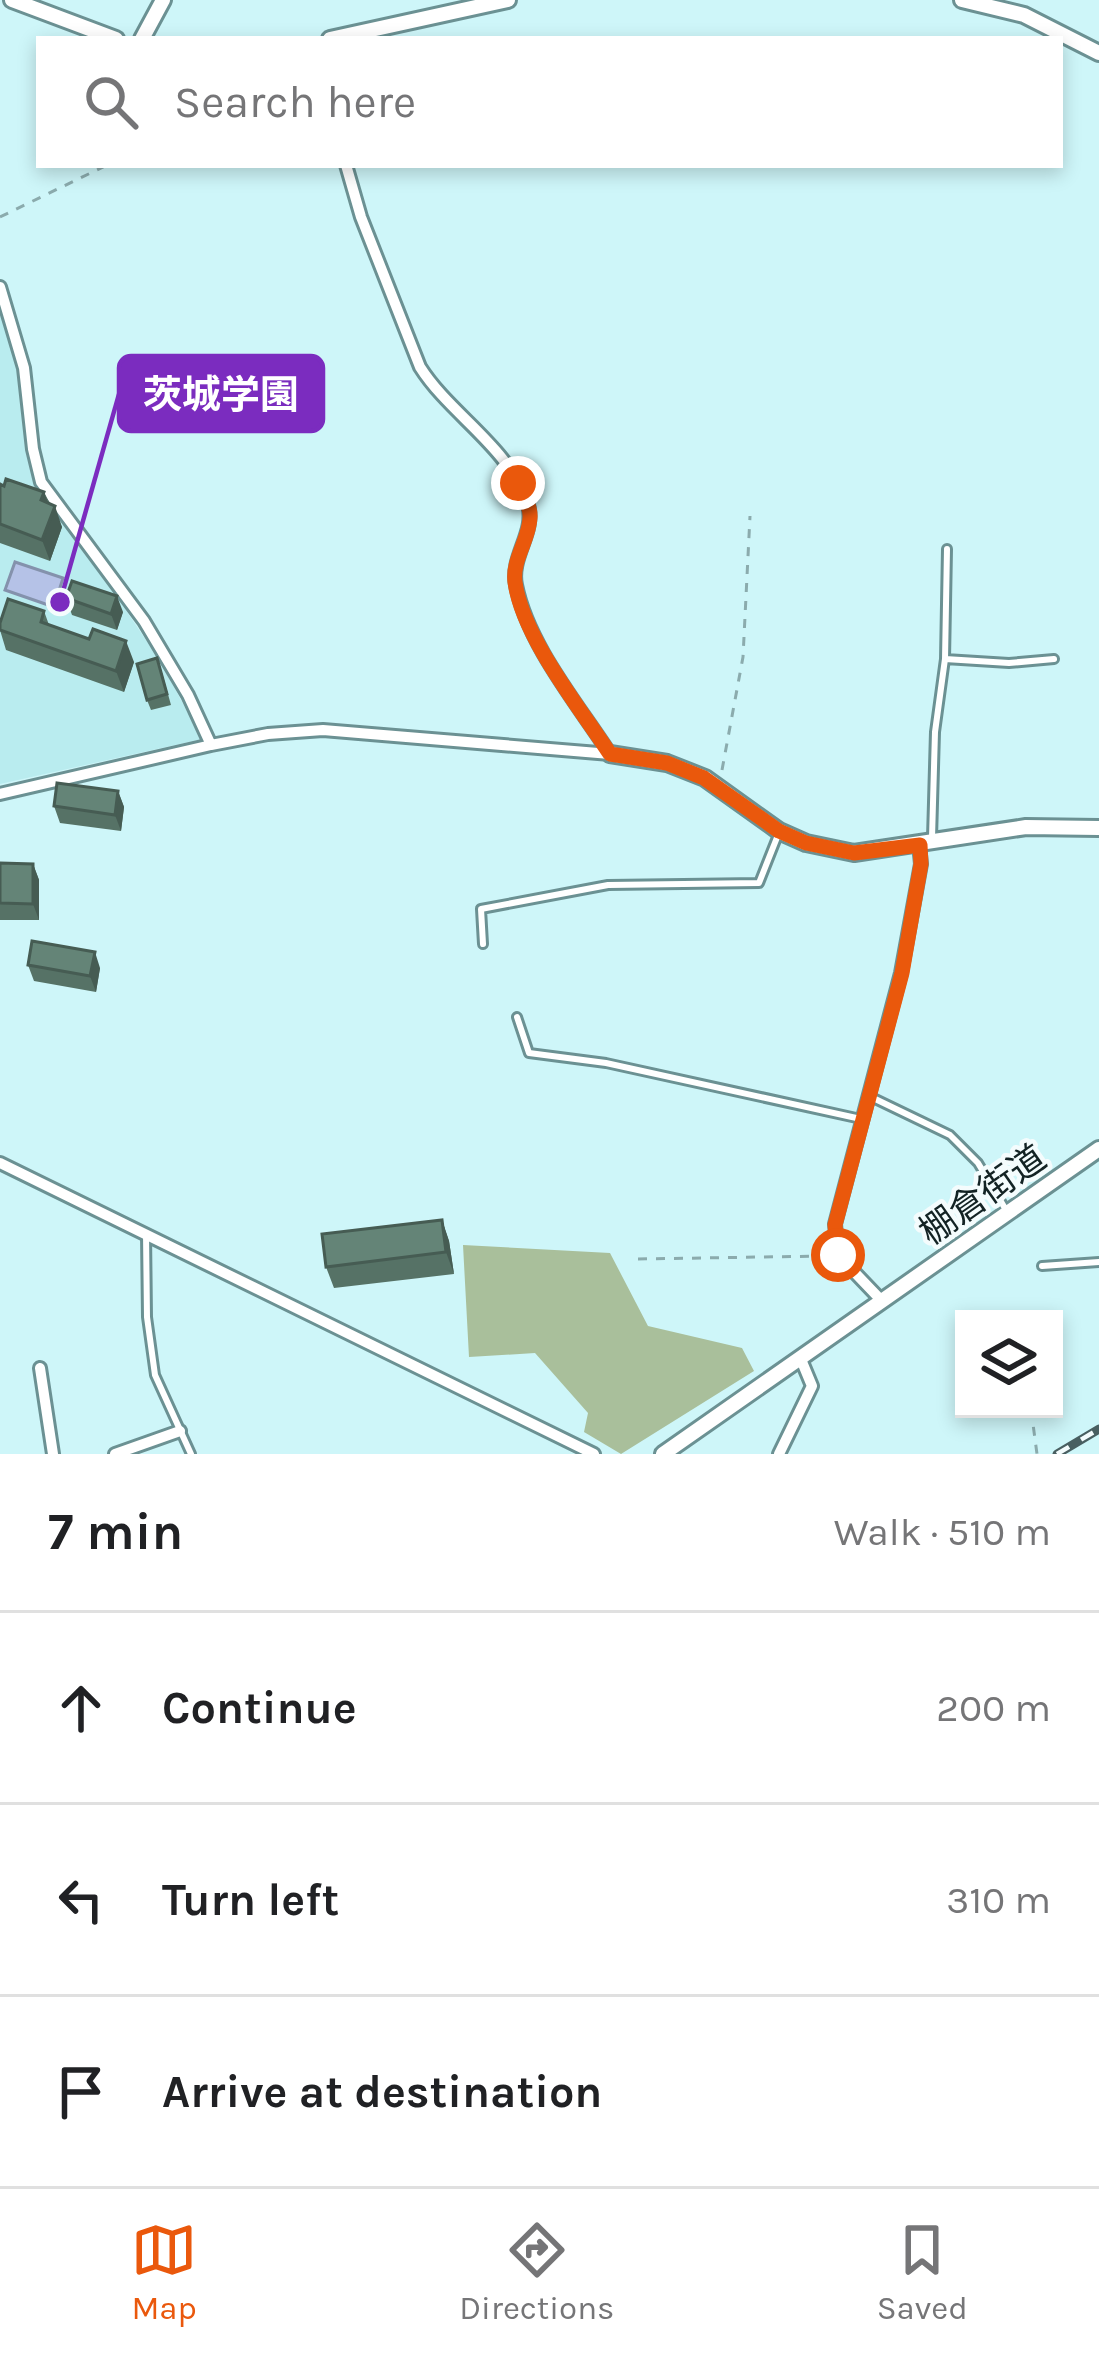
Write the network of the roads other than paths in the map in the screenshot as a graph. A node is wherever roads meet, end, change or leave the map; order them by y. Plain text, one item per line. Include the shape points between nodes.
1 (12, 0) edge
2 (163, 0) edge
3 (508, 0) edge
4 (962, 0) edge
5 (108, 36) edge
6 (144, 36) edge
7 (344, 36) edge
8 (1099, 53) edge
9 (347, 168) edge
10 (0, 286) edge
11 (947, 549) dead end
12 (946, 659) junction
13 (1054, 659) dead end
14 (212, 745) junction
15 (610, 754) junction
16 (0, 794) edge
17 (1099, 828) edge
18 (779, 831) junction
19 (926, 843) junction
20 (482, 944) dead end
21 (517, 1017) dead end
22 (867, 1095) junction
23 (861, 1119) junction
24 (1099, 1149) edge
25 (0, 1162) edge
26 (1008, 1214) junction
27 (146, 1233) junction
28 (1099, 1262) edge
29 (1042, 1266) dead end
30 (881, 1300) junction
31 (800, 1358) junction
32 (40, 1367) dead end
33 (180, 1431) junction
34 (53, 1454) edge
35 (115, 1454) edge
36 (191, 1454) edge
37 (594, 1454) edge
38 (663, 1454) edge
39 (779, 1454) edge

1 - 5 street
2 - 6 street
3 - 7 street
4 - 8 street via 1024,15
9 - 15 street via 420,367 518,483 530,520 515,582 531,632
10 - 14 street via 24,368 41,482 144,621
11 - 12 lane
12 - 13 lane
12 - 19 lane
14 - 15 street via 323,730
14 - 16 street
15 - 18 street via 704,778
17 - 19 street via 1026,826
18 - 19 street via 854,853
18 - 20 lane via 759,883 608,885 481,909
19 - 22 street via 902,973
21 - 23 lane via 529,1053
22 - 23 street
22 - 26 lane via 950,1135
23 - 30 street via 835,1225 838,1255
24 - 26 street, 棚倉街道
25 - 27 street
26 - 30 street, 棚倉街道
27 - 33 lane via 155,1375
27 - 37 street
28 - 29 lane
30 - 31 street, 棚倉街道
31 - 38 street, 棚倉街道
31 - 39 street via 812,1386
32 - 34 street
33 - 35 street
33 - 36 lane

